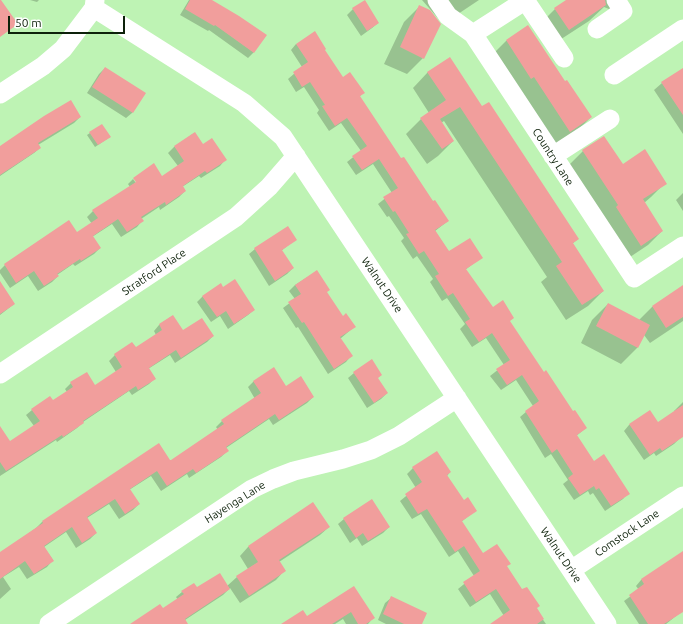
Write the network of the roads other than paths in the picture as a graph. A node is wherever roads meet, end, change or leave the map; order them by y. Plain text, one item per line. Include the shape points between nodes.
1 (438, 0) edge
2 (525, 0) edge
3 (616, 0) edge
4 (94, 4) edge
5 (597, 29) dead end
6 (683, 29) edge
7 (473, 34) junction
8 (564, 58) dead end
9 (614, 75) dead end
10 (0, 94) edge
11 (610, 119) dead end
12 (296, 156) junction
13 (553, 156) junction
14 (683, 246) edge
15 (0, 374) edge
16 (457, 398) junction
17 (683, 496) edge
18 (571, 570) junction
19 (49, 624) edge
20 (607, 624) edge

1 - 7 street via 448,16
2 - 7 street
2 - 8 street
3 - 5 street via 623,11
4 - 10 street via 71,39 54,58
4 - 12 street, Walnut Drive via 244,103 283,137
6 - 9 street
7 - 13 street, Country Lane
11 - 13 street
12 - 15 street, Stratford Place via 269,187 236,217
12 - 16 street, Walnut Drive
13 - 14 street, Country Lane via 634,278
16 - 18 street, Walnut Drive
16 - 19 street, Hayenga Lane via 399,436 371,450 294,471 252,489
17 - 18 street, Comstock Lane
18 - 20 street, Walnut Drive

